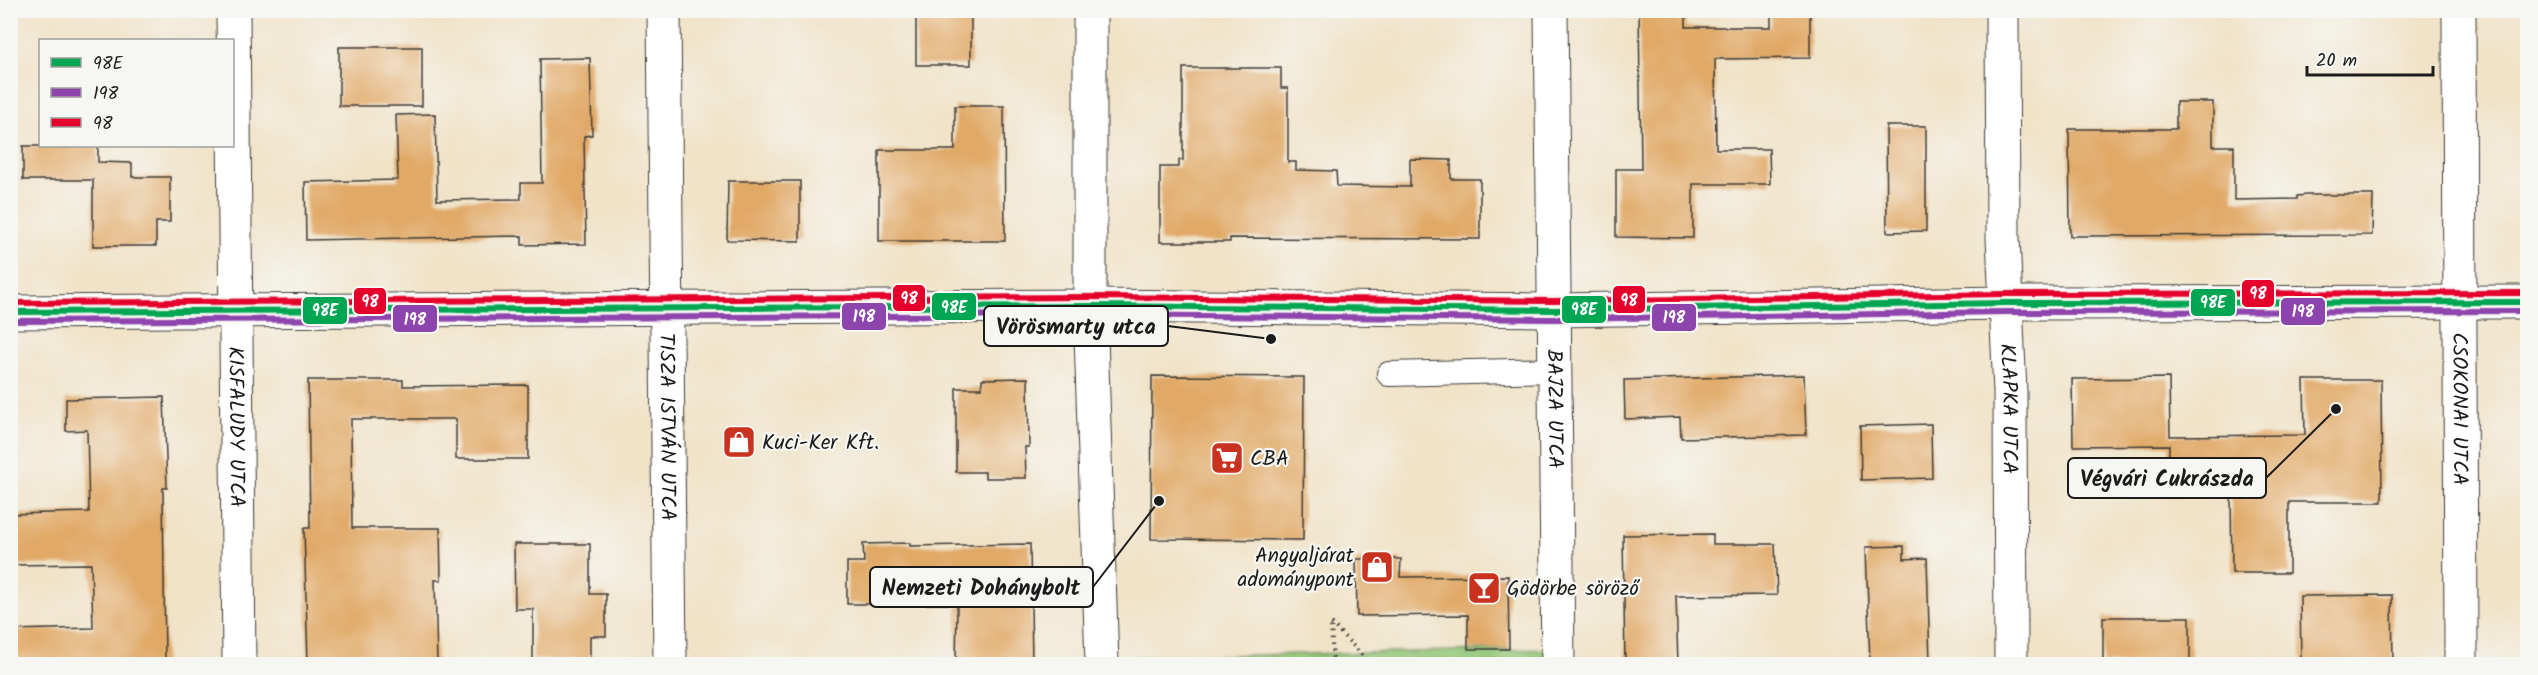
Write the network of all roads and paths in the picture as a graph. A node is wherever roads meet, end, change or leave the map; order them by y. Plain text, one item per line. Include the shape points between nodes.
1 (233, 10) edge
2 (664, 10) edge
3 (1090, 10) edge
4 (1551, 10) edge
5 (2002, 10) edge
6 (2458, 10) edge
7 (233, 39) edge
8 (234, 147) edge
9 (2459, 302) junction
10 (2528, 302) edge
11 (2006, 303) junction
12 (1090, 306) junction
13 (667, 308) junction
14 (235, 310) junction
15 (1553, 310) junction
16 (10, 312) edge
17 (1554, 370) junction
18 (1389, 374) dead end
19 (239, 664) edge
20 (670, 664) edge
21 (1102, 664) edge
22 (1333, 664) edge
23 (1371, 664) edge
24 (1558, 664) edge
25 (2011, 664) edge
26 (2461, 664) edge

1 - 7 street, KISFALUDY UTCA
2 - 13 street, TISZA ISTVÁN UTCA
3 - 12 street
4 - 15 street, BAJZA UTCA
5 - 11 street, KLAPKA UTCA
6 - 9 street, CSOKONAI UTCA
8 - 14 street, KISFALUDY UTCA
9 - 10 street
9 - 11 street
9 - 26 street, CSOKONAI UTCA
11 - 15 street
11 - 25 street, KLAPKA UTCA
12 - 13 street
12 - 15 street
12 - 21 street
13 - 14 street
13 - 20 street, TISZA ISTVÁN UTCA
14 - 16 street
14 - 19 street, KISFALUDY UTCA
15 - 17 street, BAJZA UTCA
17 - 18 lane
17 - 24 street, BAJZA UTCA
22 - 23 path via 1331,622

